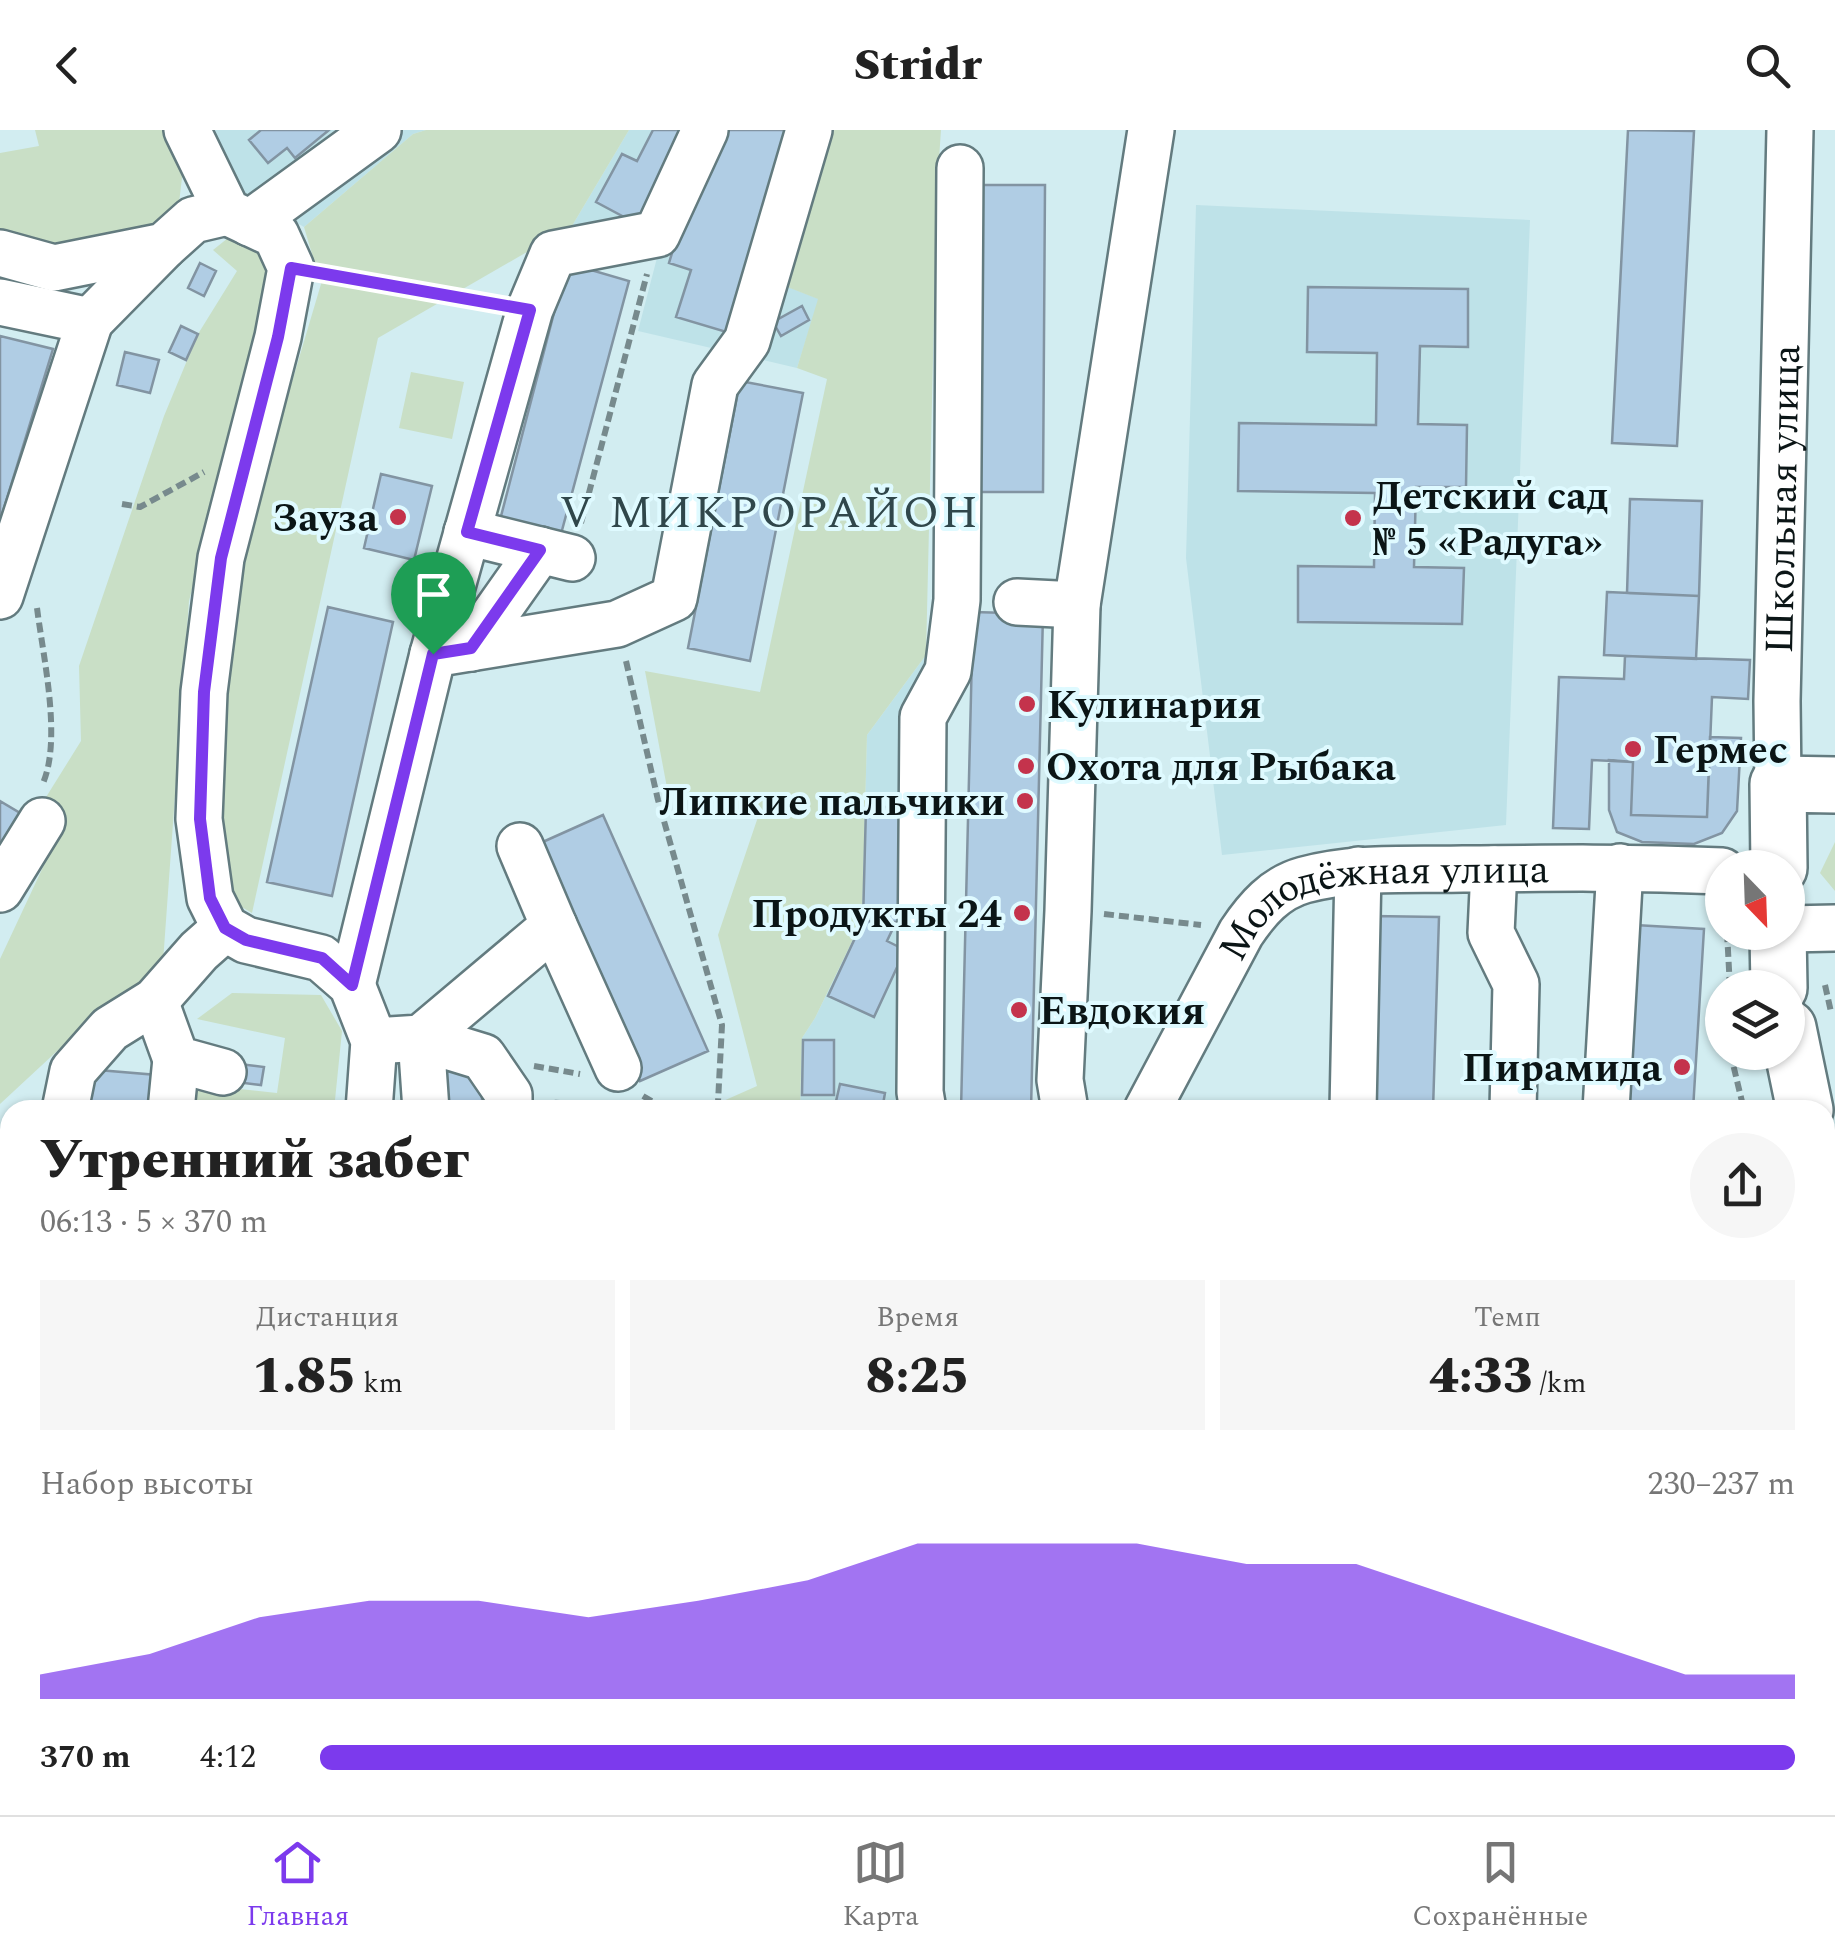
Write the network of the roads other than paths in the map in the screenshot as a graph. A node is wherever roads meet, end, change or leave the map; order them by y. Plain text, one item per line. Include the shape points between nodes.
1 (187, 130) edge
2 (378, 130) edge
3 (706, 130) edge
4 (809, 130) edge
5 (1151, 130) edge
6 (1790, 130) edge
7 (960, 168) dead end
8 (238, 218) junction
9 (164, 246) junction
10 (0, 253) edge
11 (0, 302) edge
12 (90, 321) junction
13 (467, 532) junction
14 (2, 588) edge
15 (1017, 602) dead end
16 (1077, 605) junction
17 (452, 651) junction
18 (1778, 784) junction
19 (1835, 785) edge
20 (42, 821) dead end
21 (520, 846) dead end
22 (1778, 850) edge
23 (1620, 867) junction
24 (1494, 869) junction
25 (1358, 870) junction
26 (1705, 870) edge
27 (0, 889) edge
28 (554, 926) junction
29 (225, 928) junction
30 (1835, 928) edge
31 (1805, 929) edge
32 (352, 985) junction
33 (155, 1001) junction
34 (420, 1038) junction
35 (374, 1041) junction
36 (176, 1059) junction
37 (618, 1068) dead end
38 (1797, 1070) edge
39 (222, 1072) dead end
40 (68, 1100) edge
41 (172, 1100) edge
42 (370, 1100) edge
43 (425, 1100) edge
44 (509, 1100) edge
45 (921, 1100) edge
46 (1063, 1100) edge
47 (1151, 1100) edge
48 (1353, 1100) edge
49 (1513, 1100) edge
50 (1607, 1100) edge
51 (1804, 1100) edge

1 - 8 street
2 - 8 street
3 - 13 street via 657,234 553,254 530,310
4 - 17 street via 747,341 715,386 674,598 617,624
5 - 16 street
6 - 18 street, Школьная улица
7 - 45 street via 957,600 948,672 923,716
8 - 9 street via 193,220
8 - 29 street via 276,235 291,268 221,558 203,710 200,819 210,898
9 - 10 street via 54,268
9 - 12 street
11 - 12 street
12 - 14 street
13 - 17 street
13 - 17 street via 556,554
15 - 16 street
16 - 46 street
17 - 32 street
18 - 19 main road
18 - 22 main road, Школьная улица
20 - 27 street
21 - 28 street
23 - 24 street, Молодёжная улица
23 - 26 street, Молодёжная улица
23 - 50 street
24 - 25 street, Молодёжная улица
24 - 49 street via 1491,933 1516,984
25 - 47 street, Молодёжная улица via 1302,881 1256,910
25 - 48 street
28 - 34 street
28 - 37 street
29 - 32 street via 246,940 322,958
29 - 33 street
30 - 31 street
32 - 35 street
33 - 36 street
33 - 40 street via 110,1029 74,1070
34 - 35 street
34 - 43 street
34 - 44 street via 483,1057
35 - 42 street
36 - 39 street
36 - 41 street
38 - 51 main road

